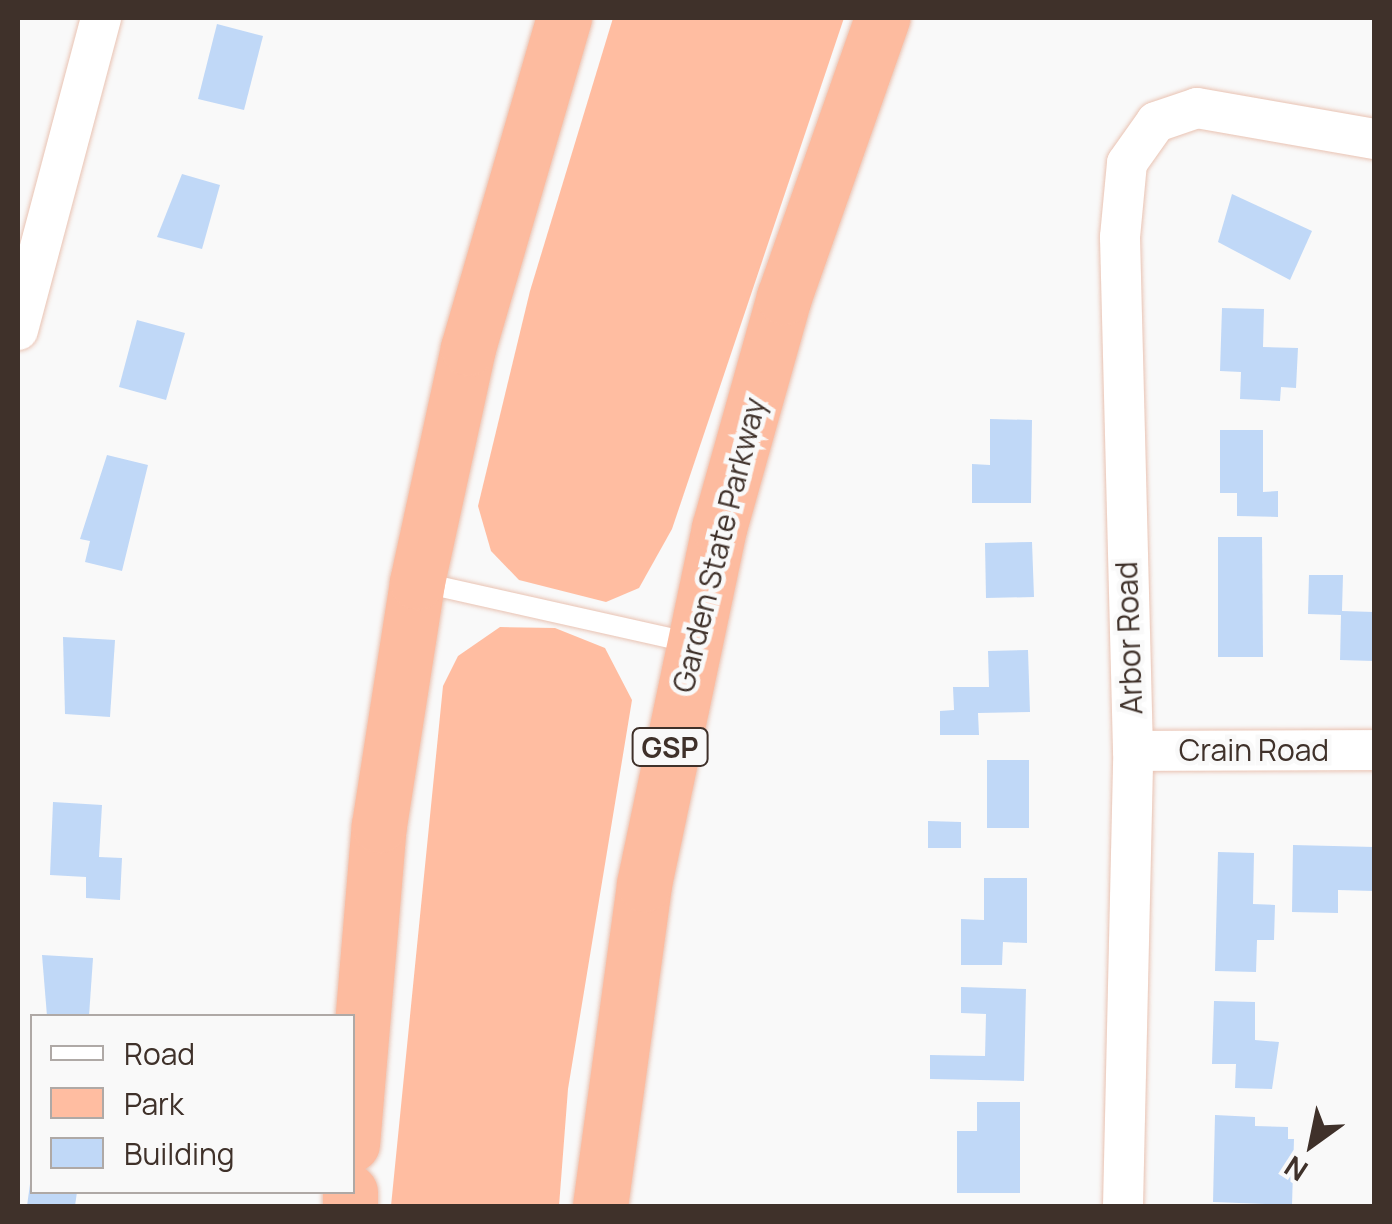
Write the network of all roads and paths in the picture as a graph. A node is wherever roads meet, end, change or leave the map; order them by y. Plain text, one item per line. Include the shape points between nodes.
1 (100, 18) edge
2 (533, 18) edge
3 (564, 18) edge
4 (890, 18) edge
5 (872, 42) edge
6 (1374, 140) edge
7 (500, 225) junction
8 (18, 330) edge
9 (418, 582) junction
10 (692, 643) junction
11 (1133, 750) junction
12 (1374, 750) edge
13 (355, 1109) edge
14 (600, 1206) edge
15 (1123, 1206) edge

1 - 8 street
2 - 7 highway
3 - 7 highway
4 - 5 highway, Garden State Parkway
5 - 10 highway, Garden State Parkway / GSP via 784,297
6 - 11 street, Arbor Road via 1198,108 1156,122 1127,162 1120,237
7 - 9 highway
9 - 10 lane
9 - 13 highway via 379,825
10 - 14 highway, Garden State Parkway / GSP via 644,884
11 - 12 street, Crain Road
11 - 15 street, Arbor Road

